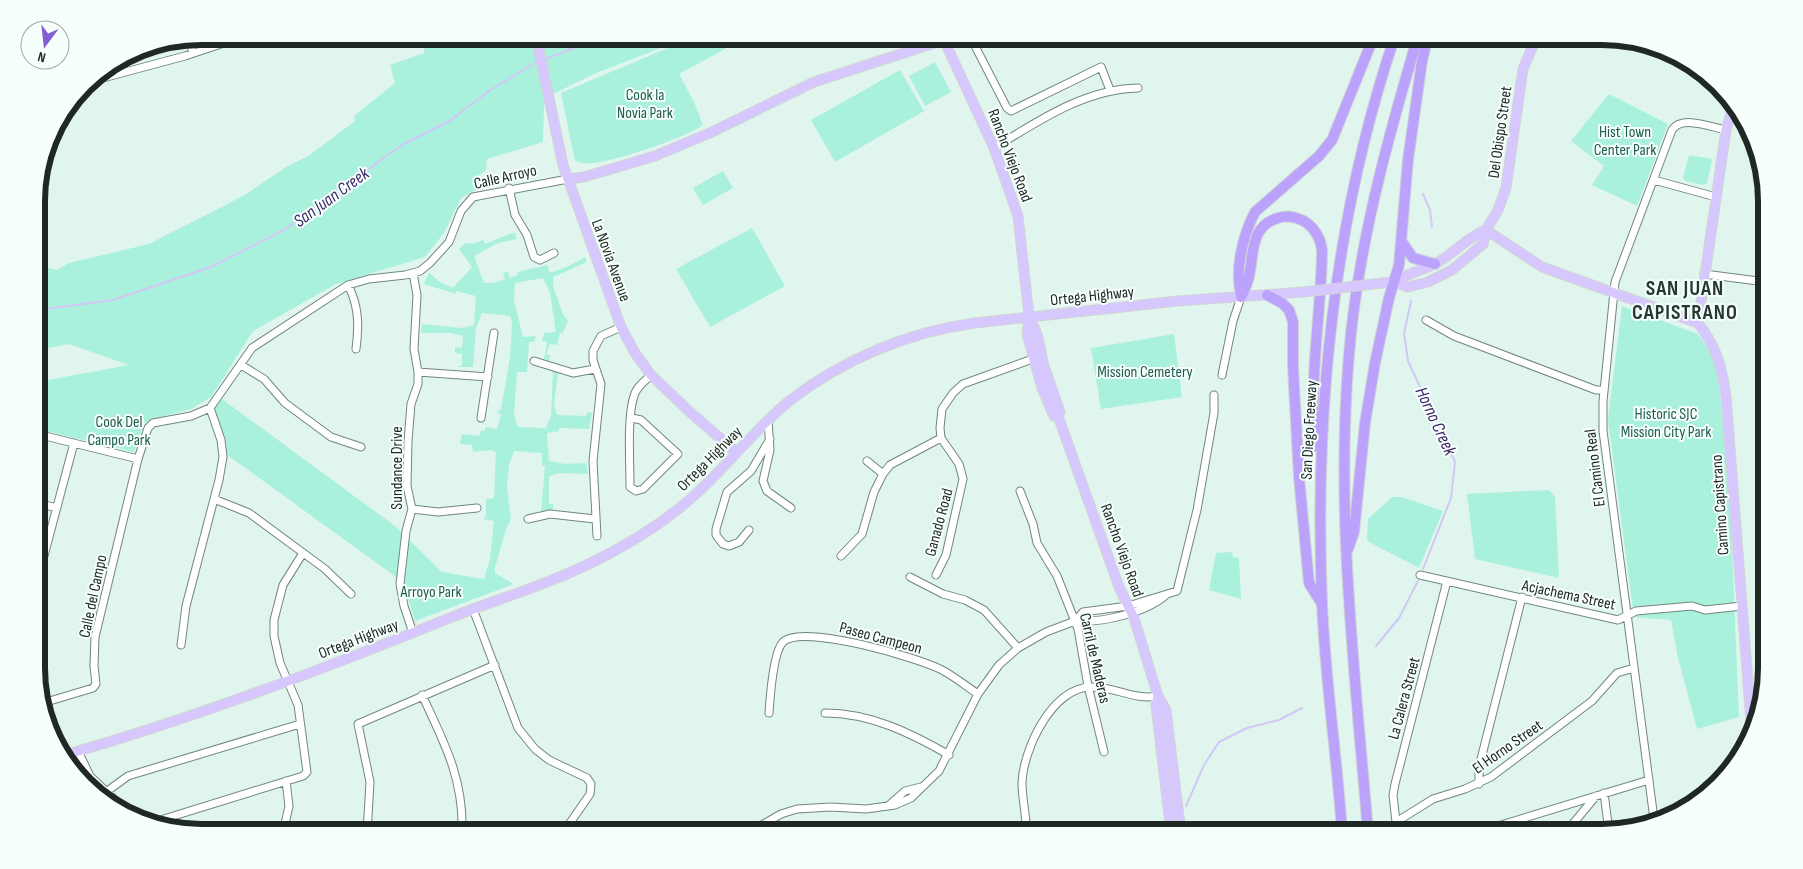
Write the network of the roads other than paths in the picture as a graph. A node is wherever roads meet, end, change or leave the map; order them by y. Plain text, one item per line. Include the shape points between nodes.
1 (191, 45) edge
2 (219, 45) edge
3 (538, 45) edge
4 (928, 45) edge
5 (946, 45) edge
6 (1370, 45) edge
7 (1392, 45) edge
8 (1416, 45) edge
9 (1426, 45) edge
10 (1533, 45) edge
11 (976, 48) dead end
12 (193, 54) junction
13 (107, 77) edge
14 (1138, 88) dead end
15 (1110, 90) junction
16 (1731, 114) edge
17 (1726, 130) junction
18 (994, 148) junction
19 (568, 179) junction
20 (1654, 180) junction
21 (509, 188) junction
22 (1716, 197) junction
23 (1486, 230) junction
24 (1402, 242) junction
25 (554, 253) dead end
26 (1435, 264) junction
27 (413, 273) junction
28 (1704, 274) junction
29 (1758, 281) edge
30 (1388, 283) junction
31 (348, 286) junction
32 (1614, 293) junction
33 (1267, 296) junction
34 (1241, 297) junction
35 (1029, 316) junction
36 (1426, 320) dead end
37 (1698, 323) junction
38 (621, 327) junction
39 (494, 333) dead end
40 (356, 349) dead end
41 (1037, 357) junction
42 (534, 361) dead end
43 (241, 365) junction
44 (596, 369) junction
45 (418, 372) junction
46 (652, 375) junction
47 (1222, 376) dead end
48 (488, 377) junction
49 (1604, 390) junction
50 (1214, 395) dead end
51 (210, 408) junction
52 (481, 418) dead end
53 (632, 418) junction
54 (768, 420) junction
55 (45, 436) edge
56 (941, 438) junction
57 (770, 439) junction
58 (74, 443) junction
59 (361, 446) dead end
60 (736, 452) junction
61 (138, 459) junction
62 (867, 461) dead end
63 (883, 474) junction
64 (1320, 478) junction
65 (1020, 490) dead end
66 (214, 499) junction
67 (45, 505) edge
68 (56, 508) junction
69 (477, 508) dead end
70 (791, 508) dead end
71 (412, 509) junction
72 (528, 519) dead end
73 (594, 519) junction
74 (749, 530) dead end
75 (597, 536) dead end
76 (45, 550) edge
77 (304, 553) junction
78 (1346, 555) junction
79 (842, 556) dead end
80 (936, 575) dead end
81 (1420, 575) dead end
82 (910, 577) dead end
83 (1447, 581) junction
84 (351, 594) dead end
85 (1522, 597) junction
86 (1322, 605) junction
87 (1742, 606) junction
88 (472, 609) junction
89 (1129, 609) junction
90 (1627, 616) junction
91 (1075, 621) junction
92 (413, 633) junction
93 (182, 645) dead end
94 (1018, 648) junction
95 (495, 665) junction
96 (1634, 668) junction
97 (289, 682) junction
98 (1088, 686) junction
99 (978, 694) junction
100 (422, 695) junction
101 (1158, 696) junction
102 (48, 701) edge
103 (769, 713) dead end
104 (825, 713) dead end
105 (1751, 716) edge
106 (300, 724) junction
107 (78, 752) junction
108 (1104, 752) dead end
109 (71, 754) edge
110 (949, 756) junction
111 (1648, 780) junction
112 (286, 781) junction
113 (1479, 784) junction
114 (106, 792) joint
115 (1604, 793) junction
116 (1596, 796) junction
117 (1654, 815) edge
118 (163, 819) edge
119 (1396, 822) joint
120 (286, 824) edge
121 (368, 824) edge
122 (462, 824) edge
123 (569, 824) edge
124 (764, 824) edge
125 (1026, 824) edge
126 (1170, 824) edge
127 (1180, 824) edge
128 (1341, 824) edge
129 (1367, 824) edge
130 (1504, 824) edge
131 (1573, 824) edge
132 (1608, 824) edge

1 - 12 street
2 - 12 street
3 - 19 main road, La Novia Avenue
4 - 19 main road, Calle Arroyo via 805,86 655,156
5 - 18 main road, Rancho Viejo Road
6 - 34 highway via 1332,140 1319,156 1270,196 1248,224 1237,279
7 - 64 highway, San Diego Freeway via 1364,138 1341,243 1324,394
8 - 78 highway via 1376,190 1353,316 1346,423
9 - 24 highway via 1408,160
10 - 23 main road, Del Obispo Street via 1523,69 1506,188
11 - 15 street via 1011,111 1101,67
12 - 13 street
14 - 15 street
15 - 18 street via 1071,104
16 - 17 main road
17 - 20 street, El Camino Real via 1677,124
17 - 22 main road
18 - 35 main road, Rancho Viejo Road via 1018,216
19 - 21 street, Calle Arroyo
19 - 38 main road, La Novia Avenue
20 - 22 street
20 - 32 street, El Camino Real
21 - 25 street via 515,216 527,235 534,257 540,260
21 - 27 street, Calle Arroyo via 473,197 461,211 444,249 430,264
22 - 28 main road
23 - 26 main road, Ortega Highway via 1472,236
23 - 30 main road, Ortega Highway via 1482,244 1446,274 1408,287
23 - 32 main road via 1542,267
24 - 26 highway via 1413,258
24 - 30 highway via 1399,265
26 - 30 main road, Ortega Highway
27 - 31 street, Calle Arroyo via 369,279
27 - 45 street, Sundance Drive via 417,295 414,349
28 - 29 street
28 - 37 main road
30 - 33 main road, Ortega Highway, bridge
30 - 78 highway via 1368,406 1354,532
31 - 40 street via 358,314
31 - 43 street, Calle Arroyo via 252,348
32 - 37 main road
32 - 49 street, El Camino Real
33 - 34 main road, Ortega Highway
33 - 86 highway via 1282,303 1289,310 1293,322 1298,457 1310,583
34 - 35 main road, Ortega Highway
34 - 47 street via 1232,321
34 - 64 highway via 1249,277 1254,244 1262,229 1273,220 1288,217 1310,226 1322,246 1313,422
35 - 41 main road, Rancho Viejo Road via 1027,334
35 - 54 main road, Ortega Highway via 952,326 893,344 839,368
36 - 49 street via 1454,336 1596,390
37 - 87 main road, Camino Capistrano via 1715,348 1725,388
38 - 44 street via 600,336 592,360
38 - 46 main road, La Novia Avenue
39 - 48 street
41 - 56 street via 963,384 942,409
41 - 89 main road, Rancho Viejo Road via 1051,409 1054,416 1058,416
42 - 44 street via 568,372
43 - 51 street, Calle Arroyo
43 - 59 street via 264,379 285,403 331,437
44 - 73 street via 601,391 593,445
45 - 48 street
45 - 71 street, Sundance Drive via 418,384 411,404 407,464
46 - 53 street via 635,393
46 - 60 main road, La Novia Avenue
48 - 52 street
49 - 90 street, El Camino Real via 1602,425
50 - 89 street via 1214,413 1197,510 1177,590 1158,602
51 - 61 street via 191,416 153,423 145,434
51 - 66 street via 223,456
53 - 53 street via 630,487 636,491 643,489 678,454 641,420
54 - 57 street
54 - 60 main road, Ortega Highway
55 - 58 street
56 - 63 street via 890,465
56 - 80 street, Ganado Road via 959,464 963,479 946,555
57 - 70 street via 763,481 767,491
57 - 74 street via 751,470 727,492 716,536 729,546 739,542
58 - 61 street
58 - 68 street
60 - 88 main road, Ortega Highway via 686,503 639,536 599,559 549,581
61 - 102 street, Calle del Campo via 95,637 96,684 93,688
62 - 63 street
63 - 79 street via 874,492 862,534
64 - 86 highway, San Diego Freeway
65 - 91 street, Carril de Maderas via 1037,543 1057,576
66 - 77 street via 249,513
66 - 93 street via 186,606
67 - 68 street
68 - 76 street
69 - 71 street via 438,512
71 - 92 street, Sundance Drive via 400,584
72 - 73 street via 550,514
73 - 75 street
77 - 84 street
77 - 97 street via 283,585 274,620 276,649
78 - 129 highway
81 - 83 street, Acjachema Street
82 - 94 street via 984,610
83 - 85 street, Acjachema Street
83 - 119 street, La Calera Street via 1395,784
85 - 90 street, Acjachema Street via 1618,620
85 - 113 street via 1479,767
86 - 128 highway, San Diego Freeway
87 - 90 street, Acjachema Street via 1705,610 1692,606 1676,607 1636,611
87 - 105 main road, Camino Capistrano
88 - 92 main road, Ortega Highway
88 - 95 street
89 - 91 street via 1102,621
89 - 101 main road, Rancho Viejo Road
90 - 96 street, El Camino Real
91 - 94 street
91 - 98 street, Carril de Maderas
92 - 97 main road, Ortega Highway
94 - 99 street via 999,665
95 - 100 street
95 - 123 street via 518,728 549,760 587,778 591,784 590,794
96 - 111 street, El Camino Real
96 - 113 street, El Horno Street via 1617,673 1592,701
97 - 106 street via 298,704
97 - 107 main road, Ortega Highway
98 - 101 street via 1146,698
98 - 108 street, Carril de Maderas
98 - 125 street via 1057,704 1033,738 1023,777
99 - 103 street, Paseo Campeon via 928,664 838,638 793,638 780,646 770,688
99 - 110 street
100 - 121 street via 358,724 370,782
100 - 122 street via 456,772
101 - 126 main road, Rancho Viejo Road via 1156,705
101 - 127 main road, Rancho Viejo Road via 1169,722
104 - 110 street via 851,715 904,731
106 - 112 street via 307,772
106 - 114 street via 128,776
107 - 109 main road, Ortega Highway
107 - 114 street via 84,768
110 - 124 street via 939,772 911,798 895,805 866,809 797,809
111 - 115 street
111 - 117 street, El Camino Real
112 - 118 street
112 - 120 street via 289,806
113 - 119 street, El Horno Street via 1433,799
115 - 116 street
115 - 132 street
116 - 130 street
116 - 131 street

